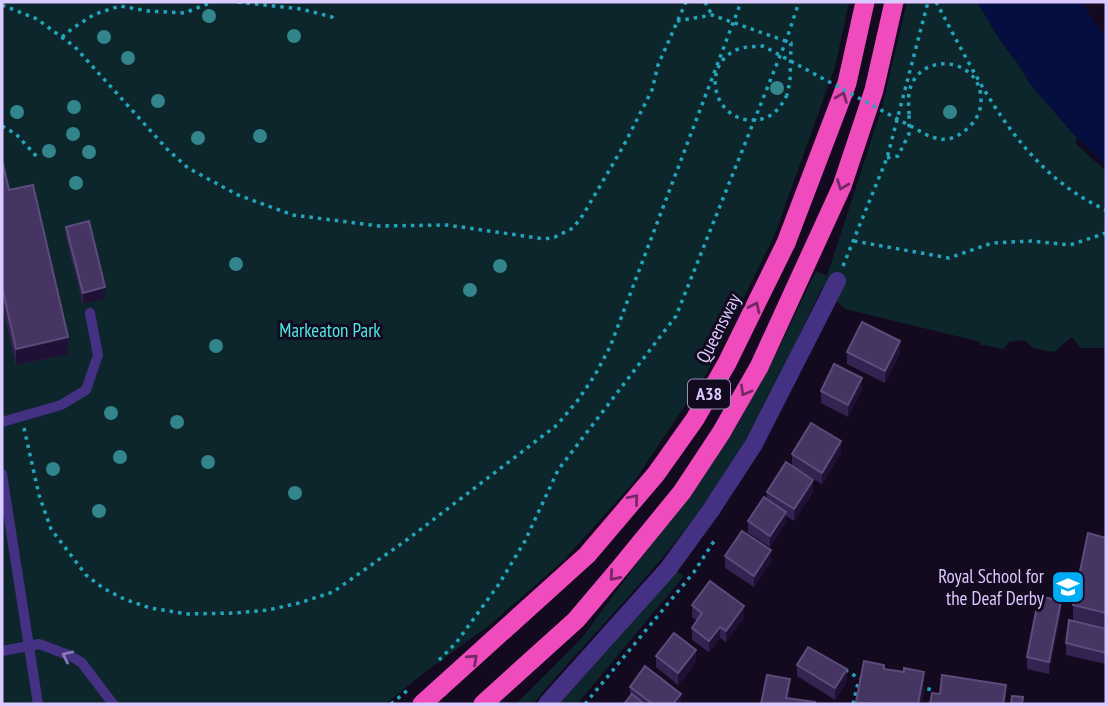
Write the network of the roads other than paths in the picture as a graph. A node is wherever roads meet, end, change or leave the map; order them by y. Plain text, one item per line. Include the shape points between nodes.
1 (866, 2) edge
2 (894, 2) edge
3 (837, 281) road end
4 (90, 313) dead end
5 (2, 422) edge
6 (2, 474) edge
7 (28, 645) junction
8 (2, 651) edge
9 (488, 703) edge
10 (38, 704) edge
11 (113, 704) edge
12 (422, 704) edge
13 (547, 704) edge

12 -> 1 highway, Queensway / A38 via 587,555 656,474 695,419 786,243 848,83
2 -> 9 highway, A38 via 874,90 842,186 759,367 721,433 682,492 621,568 576,620
3 - 13 street via 754,444 711,510 668,569
4 - 5 lane via 98,355 86,390 61,404
6 - 7 lane
7 - 8 lane
7 - 10 lane
11 -> 7 lane via 82,663 39,644

